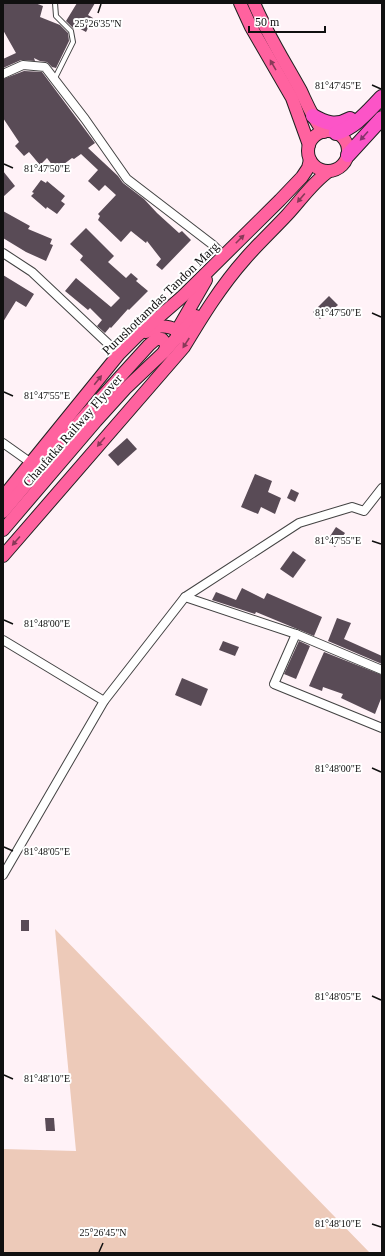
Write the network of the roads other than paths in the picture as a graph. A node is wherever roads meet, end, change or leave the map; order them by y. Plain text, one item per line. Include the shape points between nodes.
1 (55, 3) edge
2 (240, 3) edge
3 (254, 3) edge
4 (3, 74) edge
5 (54, 79) junction
6 (382, 97) edge
7 (298, 98) junction
8 (366, 113) junction
9 (382, 118) edge
10 (308, 121) junction
11 (330, 132) junction
12 (309, 145) junction
13 (348, 155) junction
14 (310, 160) junction
15 (329, 172) junction
16 (296, 183) junction
17 (3, 254) edge
18 (220, 260) junction
19 (228, 279) junction
20 (177, 333) junction
21 (137, 336) junction
22 (164, 352) junction
23 (119, 354) junction
24 (3, 443) edge
25 (35, 466) junction
26 (382, 488) edge
27 (3, 496) edge
28 (3, 512) edge
29 (3, 530) edge
30 (3, 556) edge
31 (185, 597) junction
32 (296, 634) junction
33 (3, 640) edge
34 (382, 670) edge
35 (104, 701) junction
36 (382, 728) edge
37 (3, 875) edge

1 - 5 lane via 56,16 71,31 73,42
7 -> 2 main road via 251,27
3 - 7 main road
4 - 5 street via 23,65 45,67
5 - 18 street via 127,179 213,245
6 - 8 highway
7 - 10 main road
8 - 10 highway via 341,123
8 - 11 highway via 345,131
9 -> 13 highway
10 - 11 main road via 316,122
10 - 12 main road
10 - 16 main road via 301,135 302,160
11 - 12 main road via 318,134
11 - 13 main road via 342,137 346,142
12 - 14 main road
13 - 15 main road via 341,166
14 - 15 main road via 317,168
14 - 16 main road, Purushottamdas Tandon Marg via 308,168
15 -> 19 main road via 312,185
18 -> 16 main road, Purushottamdas Tandon Marg
17 - 23 street via 32,272
18 - 20 main road
18 - 21 main road, Purushottamdas Tandon Marg
19 - 20 main road
19 -> 30 main road via 184,347
20 - 21 main road via 171,327 158,326
20 - 22 main road, Chaufatka Railway Flyover
21 - 23 main road, Purushottamdas Tandon Marg
22 - 25 main road via 167,345 162,339 156,339 80,422
22 - 29 main road, Chaufatka Railway Flyover via 96,421
25 -> 23 main road, Purushottamdas Tandon Marg
24 - 25 street
25 - 27 main road, Purushottamdas Tandon Marg
25 - 28 main road
26 - 31 street via 364,511 352,507 299,522
31 - 32 street
31 - 35 street
32 - 34 street
32 - 36 street via 274,684
33 - 35 street
35 - 37 street

